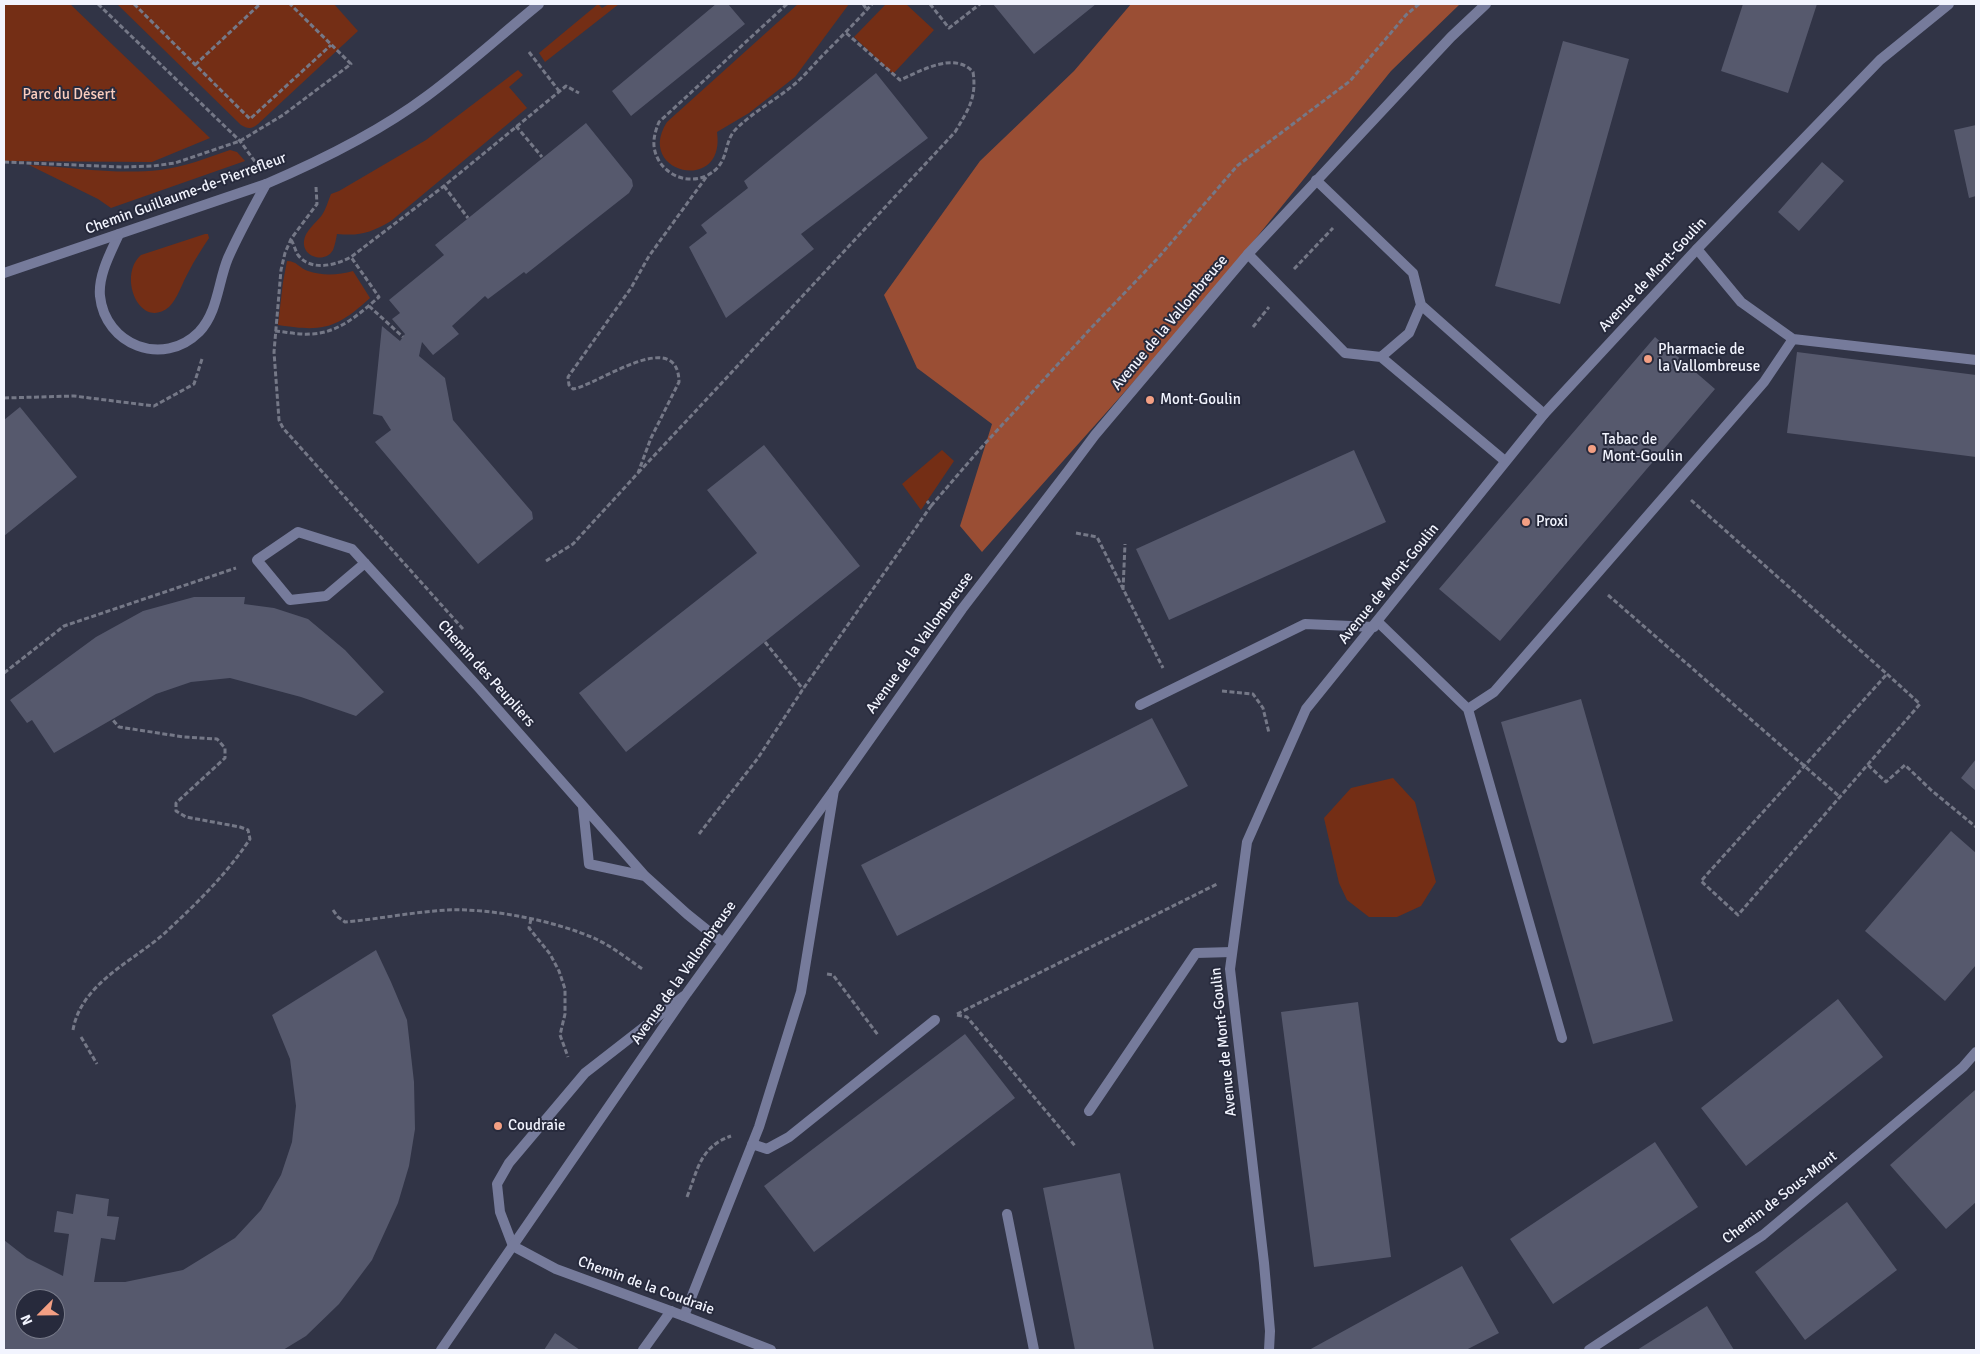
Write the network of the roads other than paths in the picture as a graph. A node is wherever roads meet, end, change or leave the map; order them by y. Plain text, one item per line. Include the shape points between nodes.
1 (539, 4) edge
2 (1486, 4) edge
3 (1949, 4) edge
4 (1316, 180) junction
5 (266, 184) junction
6 (119, 234) junction
7 (1697, 249) junction
8 (1248, 254) junction
9 (4, 273) edge
10 (1421, 305) junction
11 (1793, 339) junction
12 (1381, 357) junction
13 (1976, 360) edge
14 (1544, 414) junction
15 (1505, 461) junction
16 (365, 563) junction
17 (1376, 624) junction
18 (1140, 706) dead end
19 (1468, 709) junction
20 (834, 790) junction
21 (583, 806) junction
22 (645, 876) junction
23 (723, 943) junction
24 (1232, 952) junction
25 (687, 994) junction
26 (935, 1020) road end
27 (1562, 1038) dead end
28 (1976, 1052) edge
29 (1089, 1111) dead end
30 (752, 1144) junction
31 (1007, 1214) dead end
32 (513, 1246) junction
33 (671, 1311) junction
34 (684, 1316) junction
35 (441, 1350) edge
36 (642, 1350) edge
37 (769, 1350) edge
38 (1034, 1350) edge
39 (1269, 1350) edge
40 (1589, 1350) edge

1 - 5 street, Chemin Guillaume-de-Pierrefleur via 426,96 356,141
2 - 4 street, Avenue de la Vallombreuse
3 - 7 street, Avenue de Mont-Goulin via 1880,60
4 - 8 street, Avenue de la Vallombreuse
4 - 10 street via 1413,273
5 - 6 street, Chemin Guillaume-de-Pierrefleur
5 - 6 street via 228,260 208,319 187,341 173,348 147,349 129,342 109,324 100,293 103,274
6 - 9 street, Chemin Guillaume-de-Pierrefleur
7 - 11 street via 1741,302
7 - 14 street, Avenue de Mont-Goulin
8 - 12 street via 1346,354
8 - 20 street, Avenue de la Vallombreuse via 1090,442 962,609
10 - 12 street via 1409,333
10 - 14 street
11 - 13 street
11 - 19 street via 1764,382 1494,692
12 - 15 street
14 - 15 street, Avenue de Mont-Goulin
15 - 17 street, Avenue de Mont-Goulin
16 - 16 street, Chemin des Peupliers via 326,596 290,600 257,560 298,532 352,549
16 - 21 street, Chemin des Peupliers
17 - 18 street via 1305,624
17 - 19 street
17 - 24 street, Avenue de Mont-Goulin via 1306,709 1247,842
19 - 27 street
20 - 23 street, Avenue de la Vallombreuse
20 - 30 street via 802,992
21 - 22 street, Chemin des Peupliers
21 - 22 street, Chemin des Peupliers via 589,864
22 - 23 street, Chemin des Peupliers
23 - 25 street, Avenue de la Vallombreuse
24 - 29 street via 1196,954
24 - 39 street, Avenue de Mont-Goulin via 1230,969 1264,1263
25 - 32 street, Avenue de la Vallombreuse
25 - 32 street via 585,1073 509,1162 497,1184 500,1212
26 - 30 street via 789,1137 767,1149
28 - 40 street, Chemin de Sous-Mont via 1762,1235
30 - 34 street
31 - 38 street
32 - 33 street, Chemin de la Coudraie via 556,1269
32 - 35 street, Avenue de la Vallombreuse
33 - 34 street, Chemin de la Coudraie
33 - 36 street
34 - 37 street, Chemin de la Coudraie

